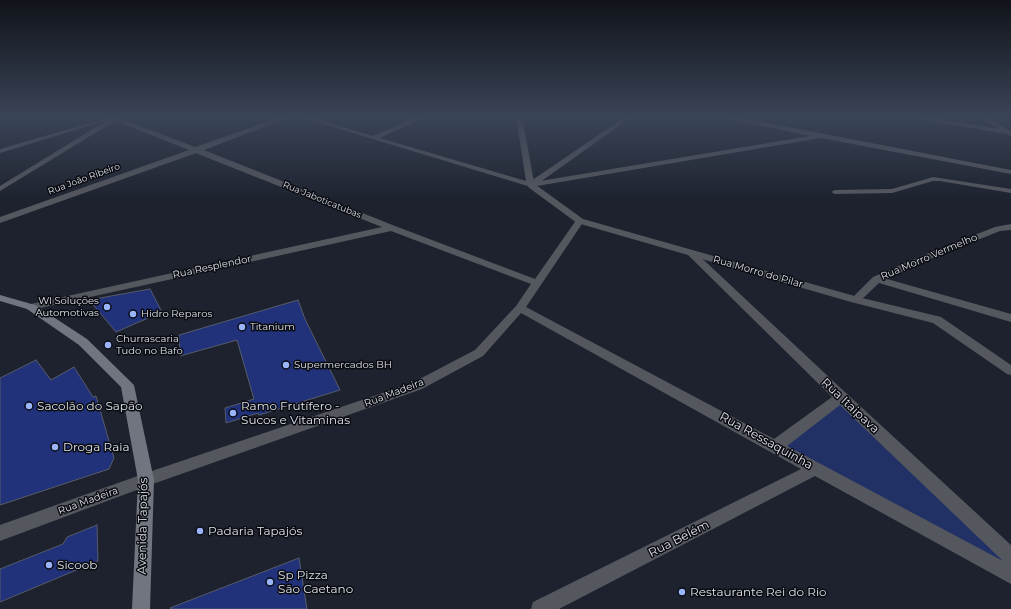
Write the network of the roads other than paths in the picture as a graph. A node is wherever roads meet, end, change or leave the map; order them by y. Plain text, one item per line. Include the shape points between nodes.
1 (22, 144) edge
2 (70, 144) edge
3 (182, 144) edge
4 (211, 144) edge
5 (395, 144) edge
6 (524, 144) edge
7 (590, 144) edge
8 (772, 144) edge
9 (865, 144) edge
10 (196, 150) junction
11 (0, 151) edge
12 (1011, 172) edge
13 (531, 186) junction
14 (0, 189) edge
15 (1011, 190) edge
16 (835, 192) dead end
17 (0, 220) edge
18 (580, 221) junction
19 (1011, 227) edge
20 (392, 228) junction
21 (690, 252) junction
22 (877, 279) junction
23 (537, 282) junction
24 (0, 298) edge
25 (855, 300) junction
26 (31, 306) junction
27 (520, 308) junction
28 (1011, 318) edge
29 (1011, 371) edge
30 (841, 397) junction
31 (776, 446) junction
32 (817, 468) junction
33 (146, 480) junction
34 (0, 533) edge
35 (1011, 557) edge
36 (1011, 575) edge
37 (141, 609) edge
38 (540, 609) edge

1 - 11 street
2 - 14 street
3 - 10 street, Rua Jaboticatubas
4 - 10 street, Rua João Ribeiro
5 - 13 street
6 - 13 street
7 - 13 street
8 - 13 street
9 - 12 street
10 - 17 street, Rua João Ribeiro
10 - 20 street, Rua Jaboticatubas
13 - 18 street
15 - 16 street via 933,179 892,191
18 - 21 street, Rua Morro do Pilar
18 - 23 street, Rua Madeira
19 - 22 street, Rua Morro Vermelho via 998,228
20 - 23 street, Rua Jaboticatubas
20 - 26 street, Rua Resplendor
21 - 25 street, Rua Morro do Pilar
21 - 30 street, Rua Itaipava
22 - 25 street, Rua Morro Vermelho
22 - 28 street
23 - 27 street, Rua Madeira
24 - 26 main road, Avenida Tapajós
25 - 29 street, Rua Morro do Pilar via 937,320
26 - 33 main road, Avenida Tapajós via 83,342 127,385
27 - 31 street, Rua Ressaquinha
27 - 33 street, Rua Madeira via 478,353 417,386
30 - 31 street
30 - 35 street, Rua Itaipava
31 - 32 street, Rua Ressaquinha
32 - 36 street, Rua Ressaquinha
32 - 38 street, Rua Belém
33 - 34 street, Rua Madeira
33 - 37 main road, Avenida Tapajós

